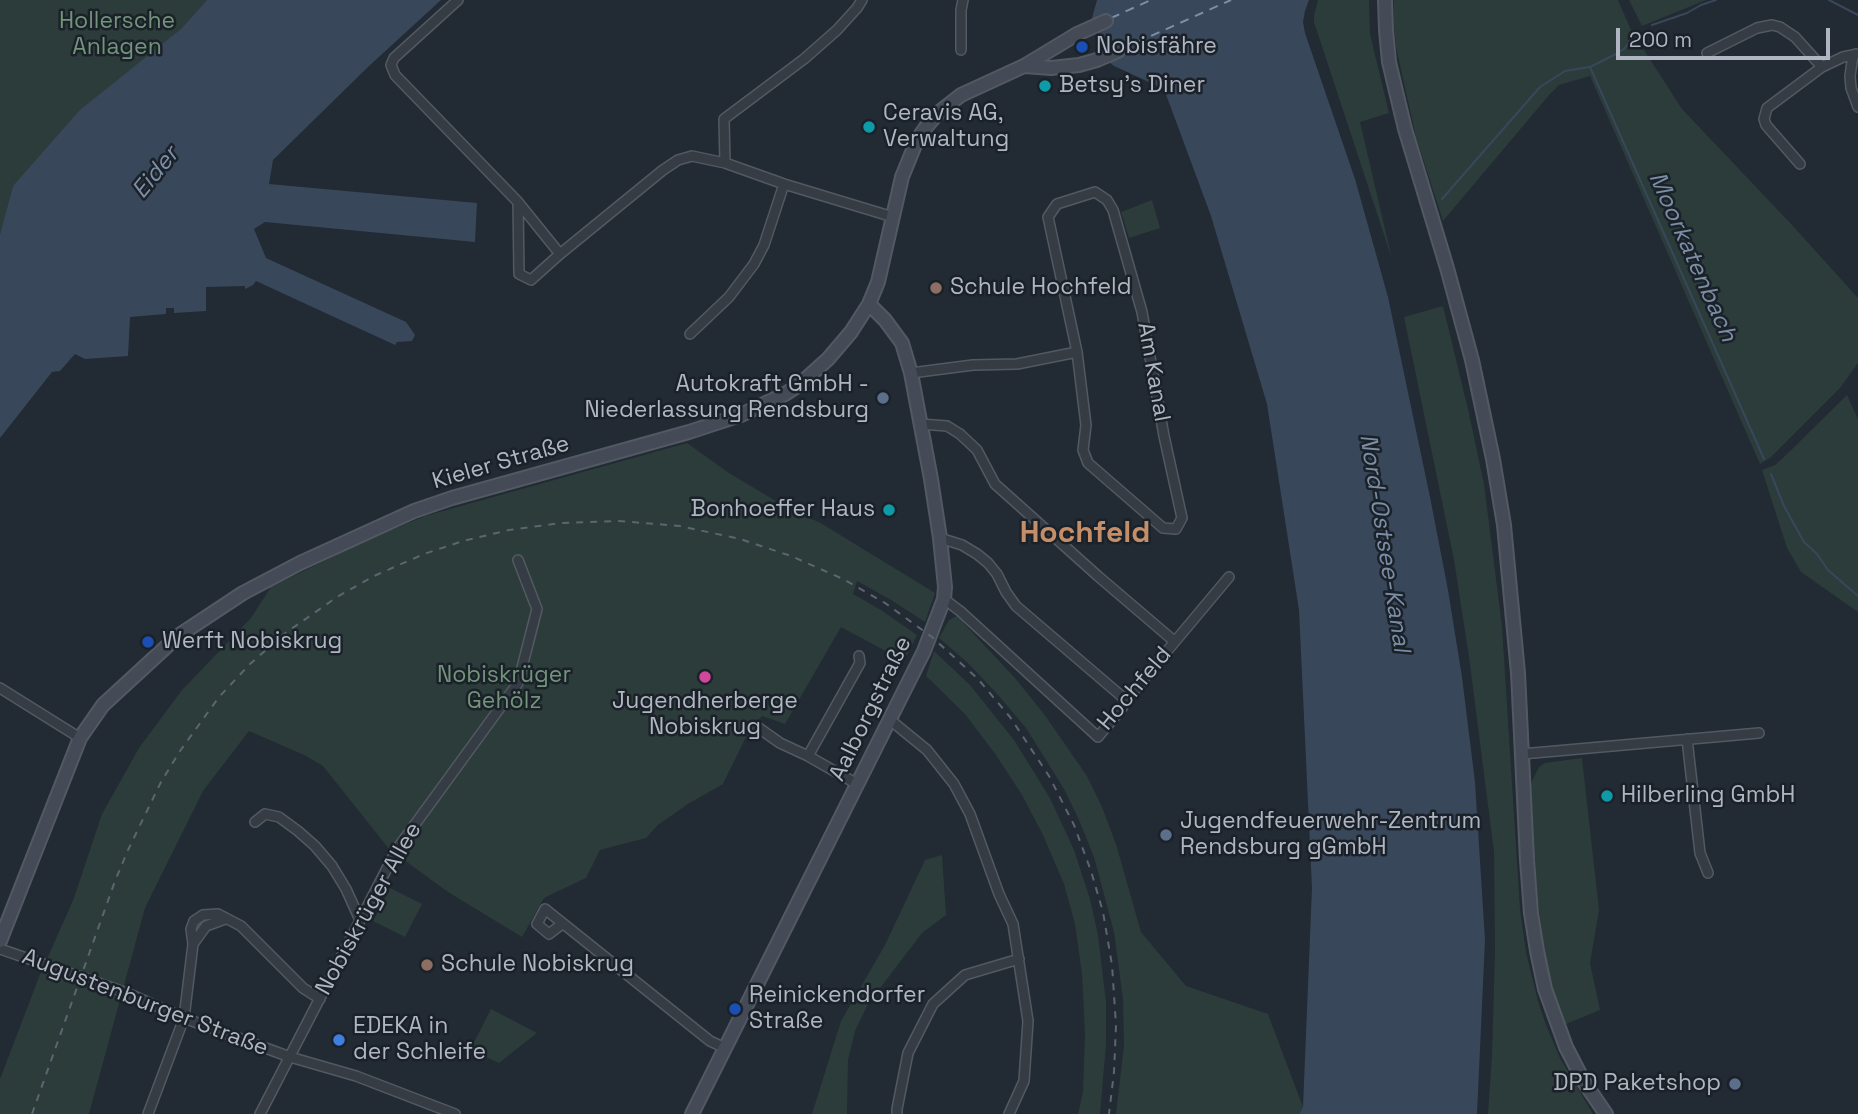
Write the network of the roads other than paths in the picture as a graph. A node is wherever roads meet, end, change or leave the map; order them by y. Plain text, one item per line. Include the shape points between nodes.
1 (458, 0) edge
2 (862, 0) edge
3 (963, 0) edge
4 (1385, 0) edge
5 (1106, 21) dead end
6 (961, 50) dead end
7 (1118, 51) dead end
8 (1707, 53) dead end
9 (1855, 54) edge
10 (1024, 66) junction
11 (1822, 68) junction
12 (1858, 107) edge
13 (725, 163) junction
14 (1800, 164) dead end
15 (784, 184) junction
16 (518, 202) junction
17 (893, 217) junction
18 (560, 254) junction
19 (869, 304) junction
20 (690, 334) dead end
21 (1077, 352) junction
22 (911, 373) junction
23 (920, 424) junction
24 (940, 538) junction
25 (518, 560) dead end
26 (1229, 577) dead end
27 (944, 599) junction
28 (1174, 641) junction
29 (859, 656) dead end
30 (0, 688) edge
31 (1126, 700) junction
32 (889, 719) junction
33 (755, 726) dead end
34 (1759, 733) dead end
35 (80, 738) junction
36 (1687, 739) junction
37 (1522, 754) junction
38 (808, 756) junction
39 (857, 784) junction
40 (255, 822) dead end
41 (1708, 873) dead end
42 (360, 919) junction
43 (562, 924) dead end
44 (0, 941) edge
45 (0, 949) edge
46 (1019, 959) junction
47 (320, 999) junction
48 (184, 1018) junction
49 (725, 1048) junction
50 (290, 1057) junction
51 (148, 1114) edge
52 (260, 1114) edge
53 (455, 1114) edge
54 (692, 1114) edge
55 (897, 1114) edge
56 (1009, 1114) edge
57 (1606, 1114) edge

1 - 16 street via 391,65 395,75
2 - 13 street via 804,60 724,119
3 - 6 street
4 - 37 main road via 1389,62 1453,286 1493,459 1509,564
5 - 10 main road, Kieler Straße
7 - 10 main road, Kieler Straße via 1079,65
8 - 11 street via 1757,28 1780,27
9 - 11 street
9 - 12 street via 1850,76
10 - 17 main road, Kieler Straße via 961,95 926,127 905,168
11 - 14 street via 1765,113 1766,125
13 - 15 street
13 - 18 street via 692,156 678,160
15 - 17 street
15 - 20 street via 754,264 729,297
16 - 18 street
16 - 18 street via 519,274 531,280
17 - 19 main road, Kieler Straße
19 - 22 main road, Aalborgstraße via 902,343
19 - 35 main road, Kieler Straße via 857,325 814,372 785,394 741,415 415,511 243,593 191,626 129,680 103,705
21 - 21 street, Am Kanal via 1048,217 1057,204 1095,192 1113,210 1142,312 1182,518 1177,529 1163,528 1088,463 1083,450 1086,425
21 - 22 street via 1017,364
22 - 23 main road, Aalborgstraße
23 - 24 main road, Aalborgstraße
23 - 28 street, Hochfeld via 947,426 960,434 977,450 995,484
24 - 27 main road, Aalborgstraße
24 - 31 street via 962,545 988,563 1016,606
25 - 42 street, Nobiskrüger Allee via 537,609 518,683 397,849
26 - 28 street, Hochfeld
27 - 31 street, Hochfeld via 1098,737
27 - 32 main road, Aalborgstraße
28 - 31 street, Hochfeld
29 - 38 street via 860,663
30 - 35 street
32 - 39 main road, Aalborgstraße
32 - 46 street via 927,750 970,814 1013,924
33 - 38 street
34 - 36 street
35 - 44 main road, Kieler Straße
36 - 37 street
36 - 41 street via 1700,853
37 - 57 main road via 1531,913 1545,989 1571,1058
38 - 39 street
39 - 49 main road, Aalborgstraße
40 - 42 street via 265,814 279,817 315,846 332,866
42 - 47 street, Nobiskrüger Allee
43 - 49 street via 710,1041
45 - 48 street, Augustenburger Straße
46 - 55 street via 965,975 933,1004 908,1053
46 - 56 street via 1028,1021 1024,1081
47 - 48 street via 241,926 225,919 206,926 193,943
47 - 50 street, Nobiskrüger Allee
48 - 50 street, Augustenburger Straße
48 - 51 street
49 - 54 main road, Aalborgstraße
50 - 52 street, Nobiskrüger Allee
50 - 53 street, Augustenburger Straße via 356,1076

